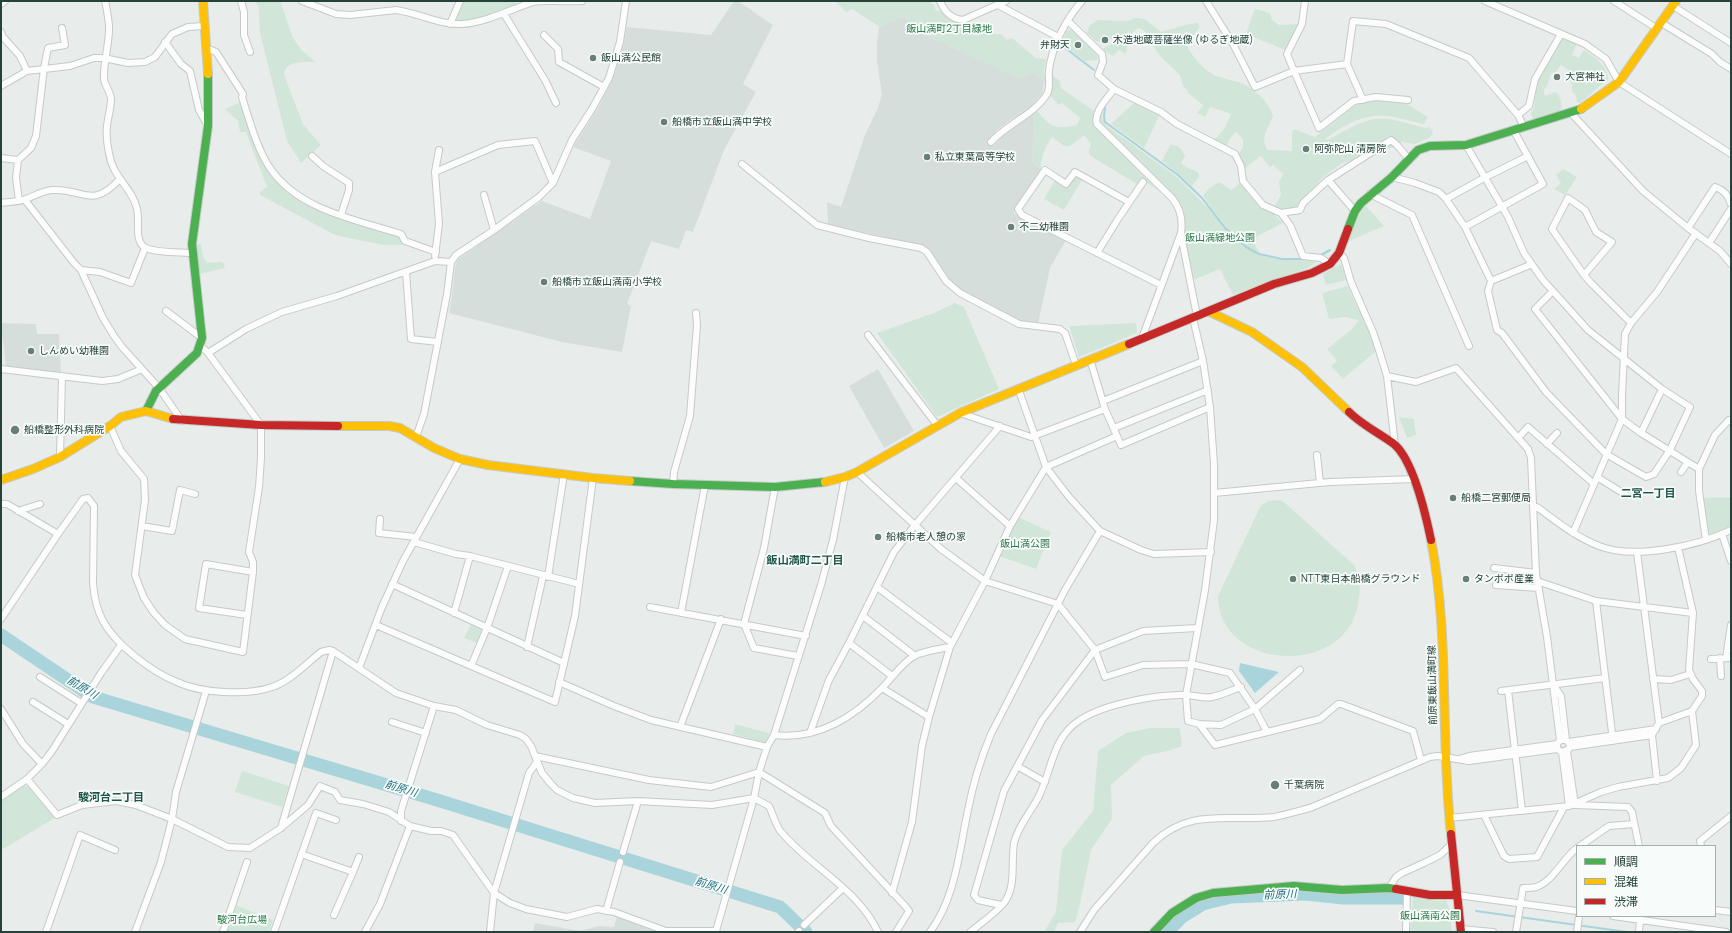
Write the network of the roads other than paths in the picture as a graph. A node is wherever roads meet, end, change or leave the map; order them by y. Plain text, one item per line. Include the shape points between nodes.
1 (5, 1) edge
2 (105, 1) edge
3 (203, 1) edge
4 (241, 1) edge
5 (302, 1) edge
6 (460, 1) edge
7 (582, 1) edge
8 (626, 1) edge
9 (940, 1) edge
10 (1006, 1) edge
11 (1082, 1) edge
12 (1206, 1) edge
13 (1305, 1) edge
14 (1485, 1) edge
15 (1614, 1) edge
16 (1674, 3) edge
17 (1, 4) edge
18 (998, 4) junction
19 (504, 14) junction
20 (1068, 21) junction
21 (450, 24) junction
22 (1658, 25) junction
23 (204, 26) junction
24 (62, 28) dead end
25 (1561, 34) junction
26 (544, 35) dead end
27 (2, 36) edge
28 (1058, 37) junction
29 (165, 42) junction
30 (1731, 43) edge
31 (206, 48) junction
32 (250, 52) dead end
33 (104, 58) junction
34 (1347, 64) junction
35 (44, 68) junction
36 (1731, 69) edge
37 (27, 71) junction
38 (1294, 72) junction
39 (1619, 82) junction
40 (1, 86) edge
41 (604, 87) junction
42 (1114, 89) junction
43 (1363, 100) junction
44 (1408, 100) dead end
45 (556, 103) dead end
46 (1571, 113) junction
47 (1518, 115) junction
48 (208, 126) junction
49 (1524, 128) junction
50 (1514, 131) junction
51 (991, 142) dead end
52 (1466, 145) junction
53 (439, 150) dead end
54 (1731, 154) edge
55 (312, 156) dead end
56 (1528, 156) junction
57 (1, 158) edge
58 (1408, 158) junction
59 (18, 160) junction
60 (742, 164) dead end
61 (435, 172) junction
62 (1392, 176) junction
63 (1484, 178) junction
64 (119, 180) junction
65 (1328, 180) junction
66 (1143, 182) dead end
67 (553, 183) junction
68 (1370, 194) junction
69 (484, 195) dead end
70 (1446, 199) junction
71 (22, 200) junction
72 (1129, 202) junction
73 (1, 203) edge
74 (1731, 204) edge
75 (1502, 207) junction
76 (1731, 208) edge
77 (1356, 211) junction
78 (1281, 213) junction
79 (341, 215) junction
80 (1465, 226) junction
81 (1688, 228) junction
82 (494, 230) junction
83 (1181, 233) junction
84 (1696, 234) junction
85 (1709, 243) junction
86 (145, 248) junction
87 (436, 252) junction
88 (1339, 252) junction
89 (192, 253) junction
90 (1097, 253) junction
91 (435, 262) junction
92 (451, 262) junction
93 (1330, 264) junction
94 (1530, 264) junction
95 (1731, 264) edge
96 (81, 270) junction
97 (406, 272) junction
98 (1584, 275) junction
99 (1491, 280) junction
100 (1161, 285) junction
101 (1553, 291) junction
102 (166, 311) dead end
103 (1210, 312) junction
104 (696, 313) dead end
105 (1195, 317) junction
106 (1631, 323) junction
107 (868, 334) dead end
108 (1142, 338) junction
109 (201, 342) junction
110 (438, 342) junction
111 (1469, 346) dead end
112 (208, 353) junction
113 (1090, 359) junction
114 (1623, 359) junction
115 (1203, 361) junction
116 (1076, 365) junction
117 (1, 369) edge
118 (142, 369) junction
119 (1387, 376) junction
120 (62, 377) junction
121 (159, 388) junction
122 (1018, 388) junction
123 (1662, 389) junction
124 (1208, 390) junction
125 (1103, 401) junction
126 (1210, 407) junction
127 (1105, 409) junction
128 (146, 411) junction
129 (960, 413) junction
130 (1622, 419) junction
131 (182, 421) junction
132 (1731, 421) edge
133 (937, 424) junction
134 (261, 425) junction
135 (110, 426) junction
136 (1000, 426) junction
137 (1114, 428) junction
138 (1557, 433) dead end
139 (1641, 433) junction
140 (1035, 436) junction
141 (1117, 436) junction
142 (416, 437) junction
143 (1519, 437) junction
144 (1547, 444) junction
145 (1395, 445) junction
146 (1670, 450) junction
147 (1606, 454) junction
148 (1317, 456) dead end
149 (60, 457) junction
150 (460, 459) junction
151 (1688, 462) junction
152 (1046, 467) junction
153 (1699, 469) junction
154 (857, 472) junction
155 (1681, 472) dead end
156 (564, 474) junction
157 (1597, 476) junction
158 (845, 477) junction
159 (593, 478) junction
160 (956, 478) junction
161 (1414, 479) junction
162 (1, 480) edge
163 (1320, 483) junction
164 (673, 484) junction
165 (1594, 484) junction
166 (705, 485) junction
167 (775, 487) junction
168 (1214, 493) junction
169 (195, 494) dead end
170 (1626, 495) dead end
171 (1, 504) edge
172 (40, 504) dead end
173 (1533, 507) junction
174 (18, 511) junction
175 (380, 518) dead end
176 (915, 525) junction
177 (142, 526) junction
178 (1010, 526) junction
179 (1731, 530) edge
180 (1100, 531) junction
181 (1573, 533) junction
182 (58, 534) junction
183 (1722, 534) junction
184 (415, 540) junction
185 (1706, 540) junction
186 (1678, 547) junction
187 (1211, 552) junction
188 (1637, 552) junction
189 (470, 556) junction
190 (1731, 561) edge
191 (508, 566) junction
192 (1494, 568) dead end
193 (252, 572) junction
194 (1536, 572) junction
195 (546, 576) junction
196 (985, 581) junction
197 (1537, 581) junction
198 (392, 584) junction
199 (579, 584) junction
200 (1496, 585) dead end
201 (878, 587) junction
202 (1539, 588) junction
203 (1596, 601) junction
204 (1058, 604) junction
205 (1642, 606) junction
206 (650, 607) dead end
207 (1693, 612) junction
208 (454, 613) junction
209 (681, 614) junction
210 (247, 615) junction
211 (863, 616) junction
212 (1, 619) edge
213 (721, 619) junction
214 (744, 624) junction
215 (376, 625) junction
216 (1731, 625) edge
217 (487, 628) junction
218 (1197, 628) junction
219 (806, 636) junction
220 (849, 643) junction
221 (121, 645) junction
222 (951, 645) junction
223 (527, 647) junction
224 (1095, 650) junction
225 (333, 651) junction
226 (798, 656) junction
227 (915, 656) junction
228 (1726, 658) edge
229 (1711, 659) dead end
230 (564, 663) junction
231 (1191, 664) junction
232 (471, 666) junction
233 (360, 668) junction
234 (1300, 670) dead end
235 (1690, 674) junction
236 (40, 676) dead end
237 (892, 676) junction
238 (1721, 676) dead end
239 (1605, 678) junction
240 (1653, 679) junction
241 (559, 682) junction
242 (1553, 685) junction
243 (1241, 687) junction
244 (882, 688) junction
245 (206, 690) junction
246 (1508, 690) junction
247 (1501, 691) dead end
248 (1186, 695) junction
249 (34, 702) dead end
250 (81, 703) junction
251 (434, 706) junction
252 (1255, 709) junction
253 (1692, 711) junction
254 (2, 712) edge
255 (929, 716) junction
256 (392, 722) dead end
257 (68, 724) junction
258 (1199, 724) junction
259 (1657, 726) junction
260 (680, 727) junction
261 (1267, 732) junction
262 (426, 733) junction
263 (810, 733) junction
264 (774, 735) junction
265 (1652, 735) junction
266 (1613, 738) junction
267 (1563, 746) junction
268 (767, 747) junction
269 (1515, 753) junction
270 (1445, 758) junction
271 (536, 759) junction
272 (1421, 760) junction
273 (42, 764) junction
274 (1017, 766) junction
275 (759, 772) junction
276 (27, 779) junction
277 (1657, 781) junction
278 (1045, 782) junction
279 (1, 797) edge
280 (754, 798) junction
281 (638, 801) junction
282 (1569, 806) junction
283 (1522, 811) junction
284 (1484, 815) junction
285 (1731, 816) edge
286 (1449, 818) junction
287 (172, 819) junction
288 (336, 820) dead end
289 (401, 821) junction
290 (1634, 824) junction
291 (410, 826) junction
292 (281, 828) junction
293 (1452, 844) junction
294 (1581, 845) edge
295 (1638, 845) edge
296 (1701, 845) edge
297 (1576, 849) edge
298 (115, 850) dead end
299 (623, 852) dead end
300 (301, 854) junction
301 (359, 857) dead end
302 (247, 862) dead end
303 (620, 862) dead end
304 (353, 872) junction
305 (843, 888) junction
306 (1389, 888) junction
307 (1407, 892) junction
308 (494, 893) junction
309 (892, 893) junction
310 (1457, 895) junction
311 (1521, 904) junction
312 (1001, 906) junction
313 (1716, 910) edge
314 (606, 911) junction
315 (1576, 911) edge
316 (1731, 912) edge
317 (334, 915) dead end
318 (1579, 917) edge
319 (1620, 917) edge
320 (1640, 920) junction
321 (804, 925) dead end
322 (1461, 930) edge
323 (1701, 930) edge
324 (46, 932) edge
325 (135, 932) edge
326 (223, 932) edge
327 (274, 932) edge
328 (365, 932) edge
329 (490, 932) edge
330 (716, 932) edge
331 (878, 932) edge
332 (896, 932) edge
333 (930, 932) edge
334 (970, 932) edge
335 (1080, 932) edge
336 (1154, 932) edge
337 (1406, 932) edge
338 (1493, 932) edge
339 (1516, 932) edge
340 (1577, 932) edge
341 (1638, 932) edge
342 (1726, 932) edge

1 - 17 street
2 - 33 street via 109,26
3 - 23 street
4 - 32 street via 244,12 244,35
5 - 21 street via 336,14 396,10
6 - 21 street
7 - 19 street via 534,2
8 - 41 street via 620,42
9 - 18 street via 944,10 958,20
10 - 18 street
11 - 20 street
12 - 38 street via 1233,44 1255,87
13 - 38 street via 1302,24 1287,54
14 - 25 street
15 - 22 street
16 - 22 street
16 - 30 street
18 - 28 street
19 - 21 street via 463,24
19 - 45 street via 545,80
20 - 28 street
20 - 42 street via 1102,54 1103,65 1098,75
22 - 36 street via 1712,54
22 - 39 street
23 - 29 street via 188,27 178,31
23 - 31 street
24 - 35 street via 65,45 48,48
25 - 39 street via 1584,44 1606,59
25 - 47 street via 1535,79 1529,106
26 - 41 street via 558,49 559,62
27 - 37 street via 20,56
28 - 51 street via 1049,69 1047,93 1040,104 1000,132
29 - 33 street via 161,51 145,62 128,63
29 - 48 street via 181,64 190,71 199,110
31 - 48 street
31 - 79 street via 216,52 243,94 250,121 270,168 286,187 322,208
33 - 35 street via 94,58 70,66
33 - 64 street via 104,80 111,97 107,127 109,155 112,168
34 - 38 street
34 - 43 street
34 - 47 street via 1353,21 1386,24 1469,58
35 - 37 street
35 - 59 street via 36,136 30,148
37 - 40 street
38 - 43 street via 1319,128 1354,102
39 - 46 street via 1585,107
39 - 54 street
41 - 67 street via 572,140
42 - 78 street via 1235,154 1246,187 1264,205
42 - 83 street via 1097,113 1097,124 1175,201 1181,214
43 - 44 street via 1376,97
46 - 49 street
46 - 81 street via 1643,191
47 - 49 street
48 - 89 street via 192,234
49 - 50 street
50 - 52 street
50 - 56 street
52 - 58 street via 1430,146 1418,150
52 - 63 street
53 - 61 street
55 - 79 street via 349,183 350,190
56 - 63 street
56 - 75 street via 1543,184
57 - 59 street
58 - 62 street
58 - 65 street via 1391,140
59 - 71 street via 16,178
60 - 116 street via 818,225 921,248 927,252 946,281 960,293 1019,324 1060,329 1065,332
61 - 67 street via 498,145 535,142
61 - 87 street via 439,224
62 - 68 street
62 - 70 street via 1439,192
63 - 70 street
63 - 75 street
64 - 71 street via 109,190 95,197 53,190
64 - 86 street via 135,201 140,239
65 - 77 street
65 - 78 street via 1303,203 1300,210
66 - 72 street
67 - 82 street via 539,197
68 - 77 street
68 - 111 street via 1412,215
69 - 82 street
70 - 80 street
71 - 73 street
71 - 96 street
72 - 90 street
72 - 90 street via 1075,172 1066,184 1045,170 1018,209 1022,215
74 - 81 street via 1722,189 1715,187
75 - 80 street
75 - 94 street
76 - 85 street
77 - 88 street
78 - 93 street via 1290,225 1303,256 1320,258
79 - 87 street via 401,234 405,241
80 - 99 street
81 - 84 street
82 - 92 street via 456,255
83 - 100 street
83 - 105 street
84 - 85 street
84 - 106 street via 1657,292
85 - 95 street
86 - 89 street
86 - 96 street via 131,283 100,272
87 - 91 street
88 - 93 street
88 - 119 street via 1344,258 1359,303 1373,332
89 - 109 street
90 - 100 street
91 - 92 street
91 - 97 street
92 - 110 street
93 - 103 street via 1312,274 1274,284
94 - 99 street
94 - 101 street
96 - 118 street via 103,318 122,347
97 - 110 street via 411,339
97 - 112 street via 282,312 246,329
98 - 98 street via 1612,242 1596,232 1585,210 1568,198 1552,228
98 - 106 street
99 - 147 street via 1488,291 1497,330 1502,332 1546,392
100 - 108 street
101 - 114 street via 1588,330
101 - 130 street via 1535,309
102 - 109 street
103 - 105 street
103 - 145 street via 1252,332 1302,367 1358,421
104 - 164 street via 690,416
105 - 108 street
105 - 115 street
106 - 114 street via 1624,334
107 - 133 street
108 - 113 street
109 - 112 street
109 - 121 street via 193,358
110 - 142 street via 424,414
112 - 134 street
113 - 116 street
113 - 125 street
114 - 123 street
114 - 130 street
115 - 124 street
115 - 125 street
116 - 122 street
117 - 120 street
118 - 120 street via 118,379 102,381
118 - 121 street
119 - 143 street via 1416,382 1456,368
119 - 145 street
120 - 149 street
121 - 128 street
121 - 131 street
122 - 129 street
122 - 140 street
123 - 139 street
123 - 146 street via 1690,407
124 - 126 street
124 - 137 street
125 - 127 street
126 - 141 street via 1121,445
126 - 168 street
127 - 137 street
127 - 140 street
128 - 131 street
128 - 135 street via 121,417
129 - 133 street
129 - 136 street
130 - 139 street
130 - 147 street
131 - 134 street
132 - 153 street via 1729,420 1715,435
133 - 154 street
134 - 142 street via 389,426 400,428
134 - 193 street via 259,487 249,552 253,562
135 - 149 street
135 - 177 street via 121,451 144,479
136 - 140 street via 1031,437
136 - 160 street
137 - 141 street
138 - 144 street
139 - 146 street
140 - 152 street
141 - 152 street
142 - 150 street
143 - 144 street via 1528,427
143 - 173 street via 1531,458
144 - 165 street
145 - 161 street, 前原東飯山満町線
146 - 147 street via 1654,474 1646,477
146 - 151 street
147 - 157 street
148 - 163 street
149 - 162 street
150 - 156 street
150 - 184 street
151 - 153 street
151 - 155 street
152 - 178 street
152 - 180 street
153 - 185 street
154 - 158 street
154 - 176 street
156 - 159 street
156 - 195 street
157 - 165 street
157 - 170 street
158 - 167 street
158 - 219 street via 833,540
159 - 164 street
159 - 199 street
160 - 176 street
160 - 178 street
161 - 163 street
161 - 270 street, 前原東飯山満町線 via 1425,509 1436,565 1443,641
163 - 168 street
164 - 166 street
165 - 181 street
166 - 167 street
166 - 209 street
167 - 214 street via 764,548
168 - 187 street
169 - 177 street via 180,490 172,531
171 - 174 street via 7,504
172 - 174 street
173 - 181 street via 1537,507
173 - 194 street
174 - 182 street
175 - 184 street via 379,533
176 - 196 street via 941,549
176 - 201 street via 894,552
177 - 210 street via 135,575 144,598 164,625 185,639 243,652
178 - 196 street
179 - 183 street
180 - 187 street via 1154,554
180 - 204 street via 1078,565
181 - 188 street via 1601,547
182 - 212 street
182 - 221 street via 83,499 88,498 94,506 94,595 102,620
183 - 185 street
183 - 190 street
184 - 189 street
184 - 198 street
185 - 186 street
186 - 188 street
186 - 207 street
187 - 218 street
188 - 205 street
189 - 191 street
189 - 208 street
191 - 195 street
191 - 217 street
192 - 194 street
193 - 210 street
193 - 210 street via 206,564 199,608
194 - 197 street
195 - 199 street
195 - 223 street
196 - 204 street
196 - 222 street
197 - 202 street
197 - 203 street
198 - 208 street
198 - 215 street
199 - 230 street via 575,616
200 - 202 street
201 - 211 street
201 - 222 street
202 - 242 street
203 - 205 street
203 - 239 street
204 - 224 street
204 - 333 street via 1002,711 982,758 968,809 958,863 944,909
205 - 207 street
205 - 240 street
206 - 209 street
207 - 235 street
208 - 217 street
209 - 213 street
211 - 220 street
211 - 227 street
213 - 214 street
213 - 260 street
214 - 219 street
214 - 226 street via 754,648
215 - 232 street
215 - 233 street
216 - 228 street
217 - 223 street
217 - 232 street
218 - 224 street via 1144,631
218 - 231 street
219 - 226 street
220 - 237 street
220 - 263 street via 829,680
221 - 245 street via 177,683
221 - 250 street
222 - 227 street
222 - 255 street
223 - 230 street
224 - 231 street via 1105,677 1143,665
224 - 274 street via 1042,720
225 - 233 street
225 - 245 street via 321,652 273,687 252,691
225 - 292 street
226 - 264 street
227 - 237 street
228 - 229 street
228 - 238 street
230 - 241 street
231 - 243 street via 1230,673
231 - 248 street
232 - 241 street via 555,702
233 - 251 street via 396,693
234 - 252 street
235 - 240 street via 1671,680
235 - 253 street via 1702,691 1702,696
236 - 250 street
237 - 244 street
239 - 242 street
239 - 266 street
240 - 259 street
241 - 260 street via 621,709
242 - 246 street
242 - 267 street
243 - 248 street via 1211,698
243 - 252 street
244 - 255 street
244 - 263 street via 844,719
245 - 287 street via 176,792
246 - 247 street
246 - 269 street
248 - 258 street via 1188,721
248 - 278 street via 1134,701 1080,719 1060,739
249 - 257 street
250 - 257 street
251 - 262 street
251 - 271 street via 456,710 487,725 520,735 531,746
252 - 258 street via 1221,725
252 - 261 street
253 - 259 street
253 - 277 street via 1696,745 1676,773
254 - 273 street via 23,744
255 - 309 street via 922,746 912,822
256 - 262 street
257 - 273 street
258 - 261 street via 1215,746
259 - 265 street
259 - 266 street
260 - 268 street
261 - 272 street via 1320,718 1341,704 1413,731
262 - 289 street via 401,811
263 - 264 street via 788,737
264 - 268 street
265 - 266 street
265 - 277 street
266 - 267 street
267 - 269 street
267 - 282 street
268 - 275 street
269 - 270 street via 1469,762
269 - 283 street
270 - 272 street via 1438,756
270 - 286 street, 前原東飯山満町線
271 - 275 street via 649,780 711,787
271 - 281 street via 542,773 551,784 573,798 595,803
271 - 308 street via 529,774
272 - 335 street via 1299,811 1274,817 1195,819 1169,829 1153,843 1094,910
273 - 276 street
274 - 278 street
274 - 312 street via 1004,791 974,896 978,900
275 - 280 street
275 - 309 street via 825,813 831,826
276 - 279 street
276 - 287 street via 57,815 82,805 116,801 136,805
277 - 282 street via 1618,787
278 - 312 street via 1014,843 1011,885 1006,901
280 - 281 street via 712,805
280 - 305 street via 769,806 781,832
280 - 330 street
281 - 299 street
282 - 283 street
282 - 284 street via 1560,816 1537,857 1509,859 1504,856
282 - 290 street via 1628,807 1632,812
283 - 284 street
284 - 286 street
285 - 296 street via 1700,842
286 - 293 street, 前原東飯山満町線
287 - 292 street via 228,847 250,848
287 - 325 street via 161,862
288 - 300 street via 316,814
289 - 291 street
289 - 292 street via 389,812 340,800 335,792 320,786 308,805
290 - 294 street via 1609,826
290 - 295 street
291 - 308 street via 453,835
291 - 328 street via 380,904
293 - 306 street via 1440,855 1396,877
293 - 310 street, 前原東飯山満町線
297 - 311 street via 1552,876 1537,887 1523,888
298 - 324 street via 80,835
300 - 304 street
300 - 327 street
301 - 304 street
302 - 326 street
303 - 314 street
304 - 317 street
305 - 321 street
305 - 331 street via 872,919
306 - 307 street
306 - 336 street via 1342,890 1294,886 1213,893 1196,898 1177,910
307 - 310 street
307 - 337 street
308 - 314 street via 510,903 545,913 567,916 597,909
308 - 329 street
309 - 332 street via 909,911
310 - 311 street
310 - 322 street, 前原東飯山満町線
311 - 315 street
311 - 339 street
312 - 334 street
313 - 316 street
314 - 330 street via 666,931
318 - 340 street
319 - 320 street
320 - 323 street
320 - 341 street
322 - 338 street
323 - 342 street

